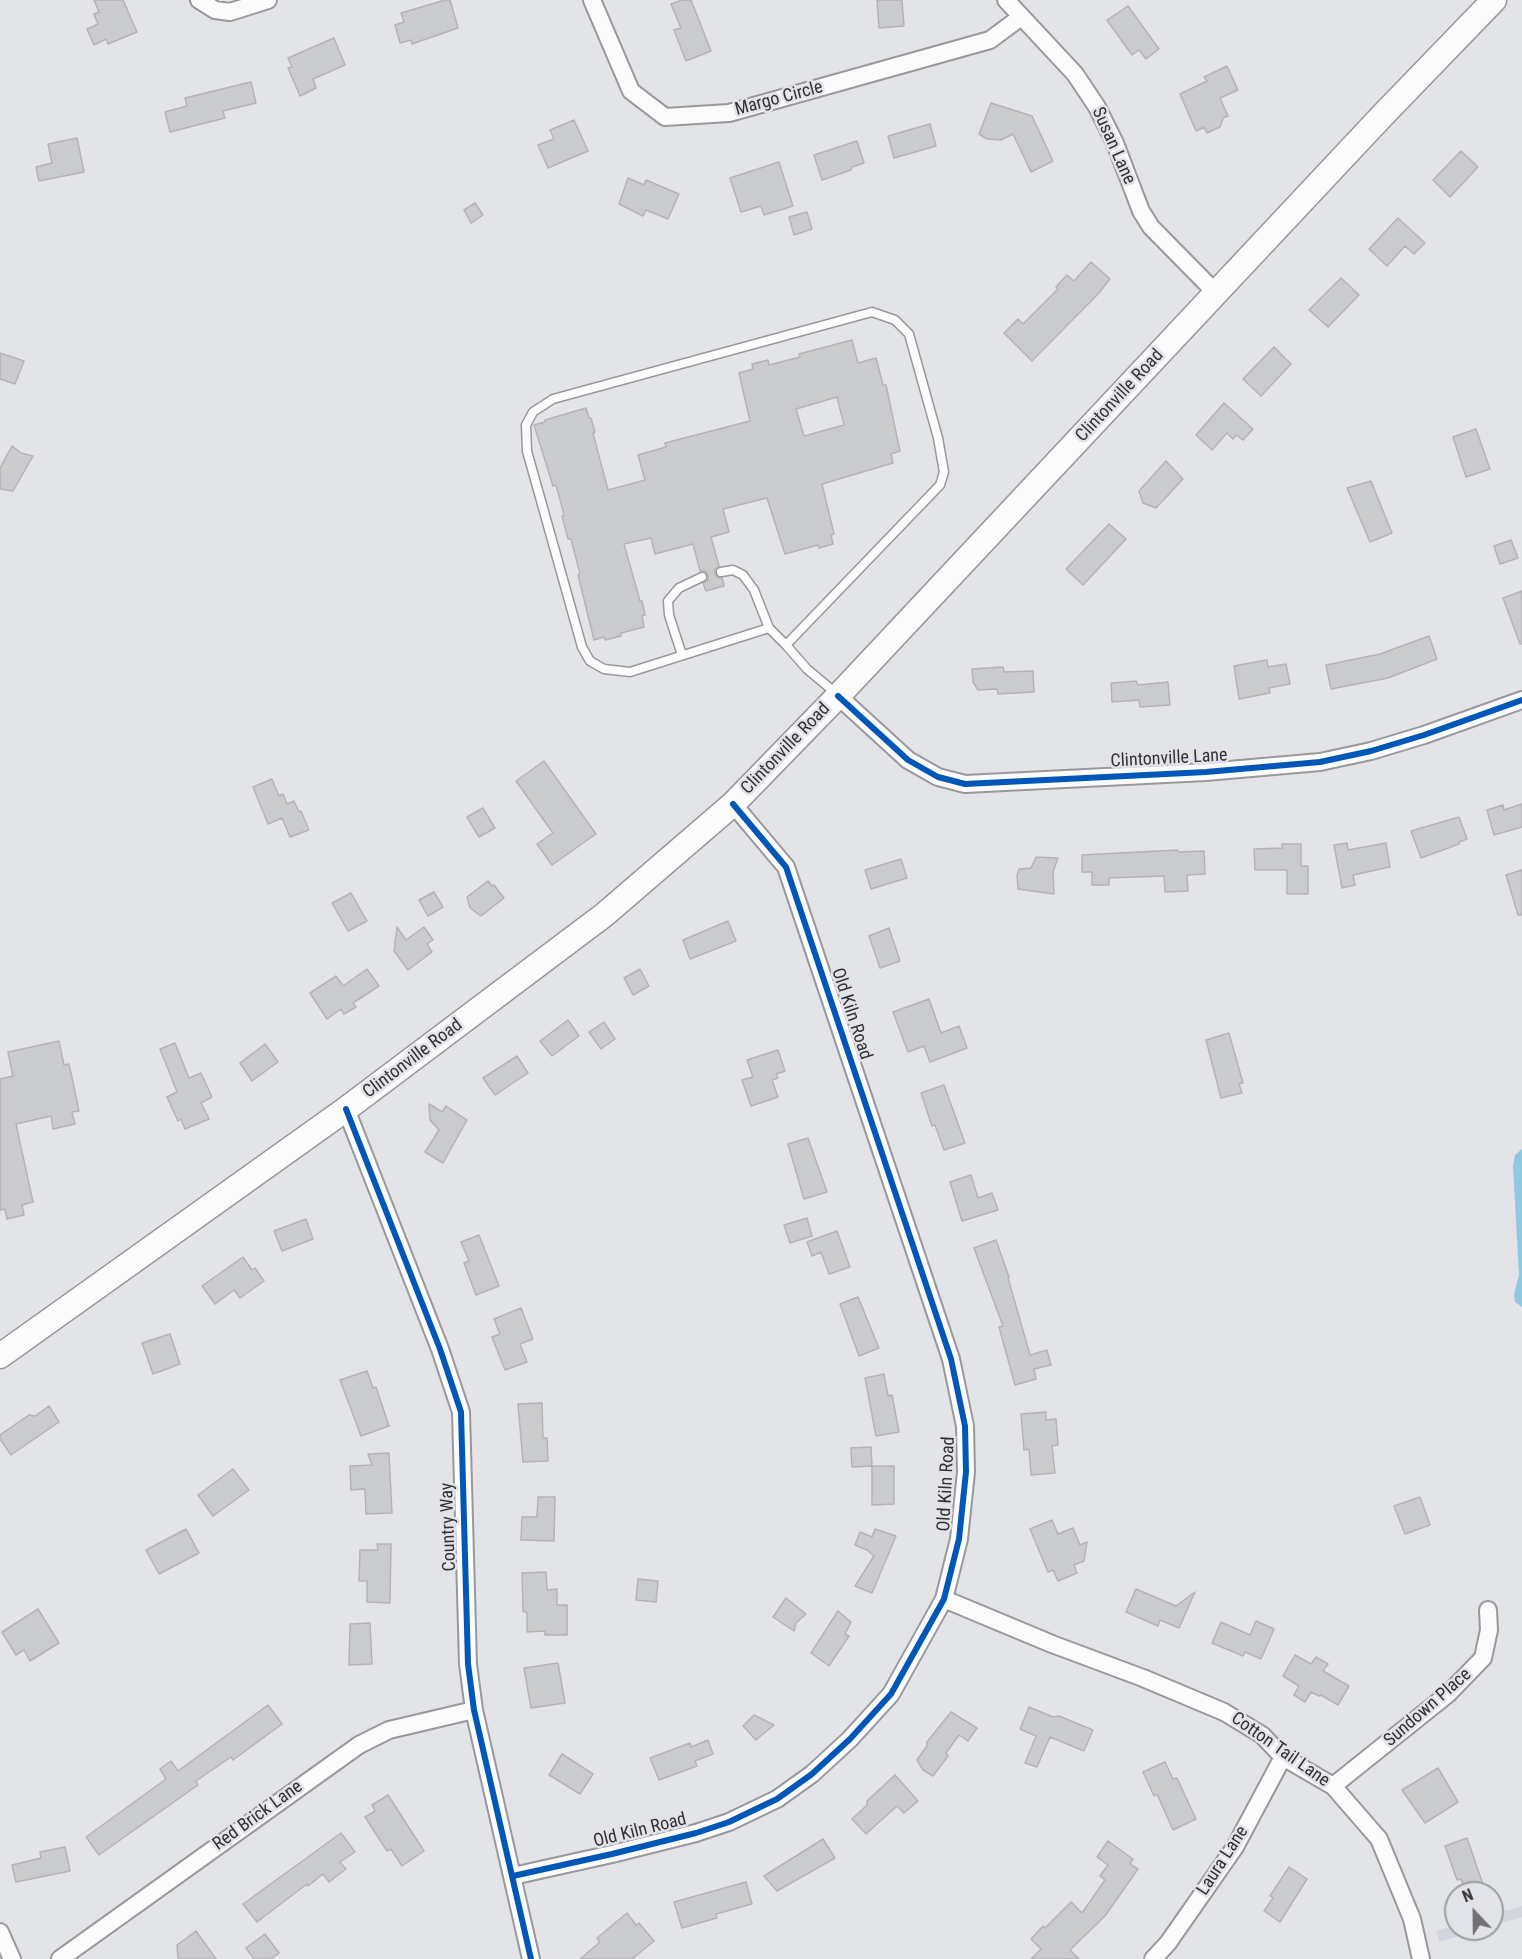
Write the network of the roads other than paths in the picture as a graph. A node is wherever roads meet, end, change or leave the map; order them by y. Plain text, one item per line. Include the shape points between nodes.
1 (199, 0) edge
2 (268, 0) edge
3 (592, 0) edge
4 (1006, 0) edge
5 (1494, 0) edge
6 (1022, 17) junction
7 (1216, 293) junction
8 (721, 572) dead end
9 (702, 577) dead end
10 (769, 628) junction
11 (786, 645) junction
12 (682, 655) junction
13 (838, 696) junction
14 (1522, 700) edge
15 (733, 804) junction
16 (346, 1110) junction
17 (0, 1356) edge
18 (944, 1599) junction
19 (1488, 1610) dead end
20 (474, 1710) junction
21 (1283, 1757) junction
22 (1333, 1786) junction
23 (513, 1876) junction
24 (0, 1932) edge
25 (12, 1959) edge
26 (60, 1959) edge
27 (531, 1959) edge
28 (1153, 1959) edge
29 (1421, 1959) edge

1 - 2 street via 215,10 230,12
3 - 6 street, Margo Circle via 631,91 665,117 729,113 990,40
4 - 6 street, Susan Lane
5 - 7 main road, Clintonville Road
6 - 7 street, Susan Lane via 1075,74 1097,107 1151,227
7 - 13 main road, Clintonville Road
8 - 10 lane via 733,570 743,575 754,590
9 - 12 lane via 679,588 668,602
10 - 11 lane
10 - 12 lane
11 - 12 lane via 940,485 944,472 909,334 895,320 872,312 553,399 533,412 526,425 527,451 582,646 590,661 604,669 630,672
11 - 13 lane
13 - 14 street, Clintonville Lane via 908,760 938,777 964,784 1320,762 1424,735
13 - 15 main road, Clintonville Road
15 - 16 main road, Clintonville Road via 604,915
15 - 18 street, Old Kiln Road via 786,867 951,1359 965,1426 966,1472 959,1539
16 - 17 main road, Clintonville Road
16 - 20 street, Country Way via 461,1412 468,1664
18 - 21 street, Cotton Tail Lane via 1224,1712 1262,1735
18 - 23 street, Old Kiln Road via 891,1694 812,1774 777,1798 696,1833
19 - 22 street, Sundown Place via 1489,1630 1483,1658 1448,1694
20 - 23 street, Country Way
20 - 26 street, Red Brick Lane via 389,1730 359,1745
21 - 22 street, Cotton Tail Lane
21 - 28 street, Laura Lane via 1235,1847
22 - 29 street, Cotton Tail Lane via 1379,1839 1412,1919
23 - 27 street, Country Way
24 - 25 street

